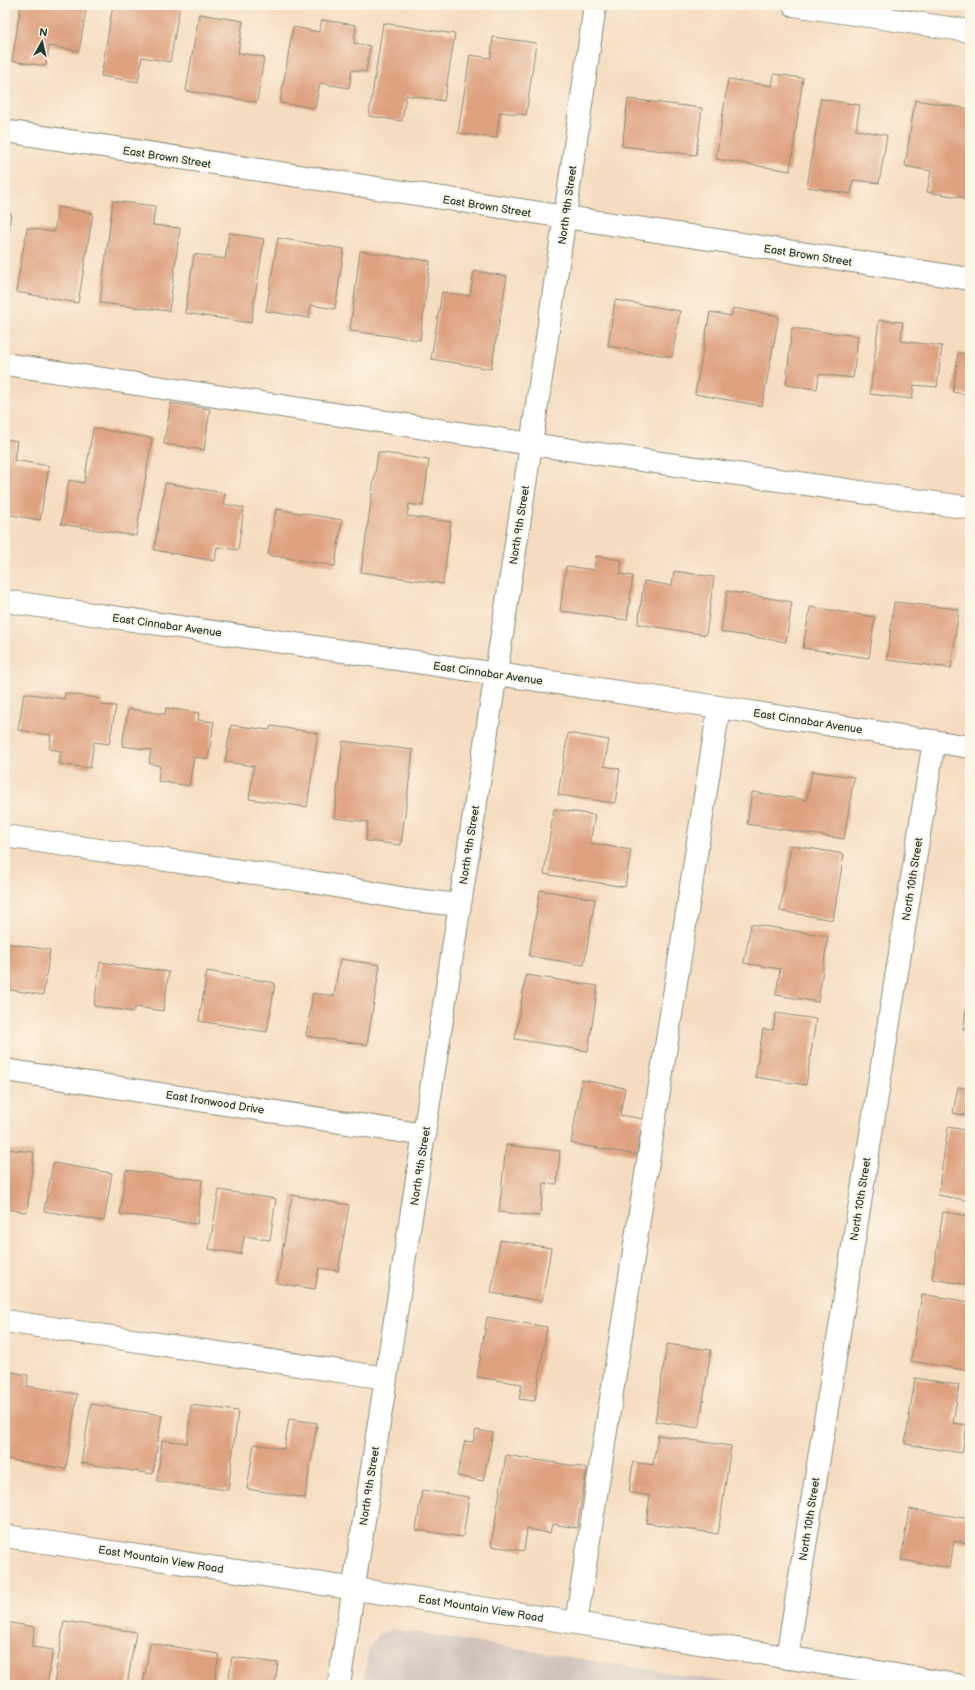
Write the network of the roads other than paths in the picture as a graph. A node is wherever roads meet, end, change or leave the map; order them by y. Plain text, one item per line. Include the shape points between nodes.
1 (595, 5) edge
2 (794, 5) edge
3 (970, 31) edge
4 (5, 132) edge
5 (566, 218) junction
6 (970, 279) edge
7 (5, 364) edge
8 (531, 444) junction
9 (970, 508) edge
10 (5, 601) edge
11 (496, 675) junction
12 (719, 707) junction
13 (934, 741) junction
14 (970, 747) edge
15 (5, 836) edge
16 (460, 905) junction
17 (5, 1070) edge
18 (424, 1135) junction
19 (5, 1321) edge
20 (386, 1378) junction
21 (5, 1536) edge
22 (353, 1589) junction
23 (576, 1623) junction
24 (788, 1658) junction
25 (338, 1685) edge
26 (957, 1685) edge

1 - 5 street, North 9th Street
2 - 3 street
4 - 5 street, East Brown Street
5 - 6 street, East Brown Street
5 - 8 street, North 9th Street
7 - 8 street
8 - 9 street
8 - 11 street, North 9th Street
10 - 11 street, East Cinnabar Avenue
11 - 12 street, East Cinnabar Avenue
11 - 16 street, North 9th Street
12 - 13 street, East Cinnabar Avenue
12 - 23 street
13 - 14 street, East Cinnabar Avenue
13 - 24 street, North 10th Street
15 - 16 street via 308,881 406,899
16 - 18 street, North 9th Street
17 - 18 street, East Ironwood Drive
18 - 20 street, North 9th Street
19 - 20 street
20 - 22 street, North 9th Street
21 - 22 street, East Mountain View Road
22 - 23 street, East Mountain View Road
22 - 25 street, North 9th Street
23 - 24 street, East Mountain View Road
24 - 26 street, East Mountain View Road

